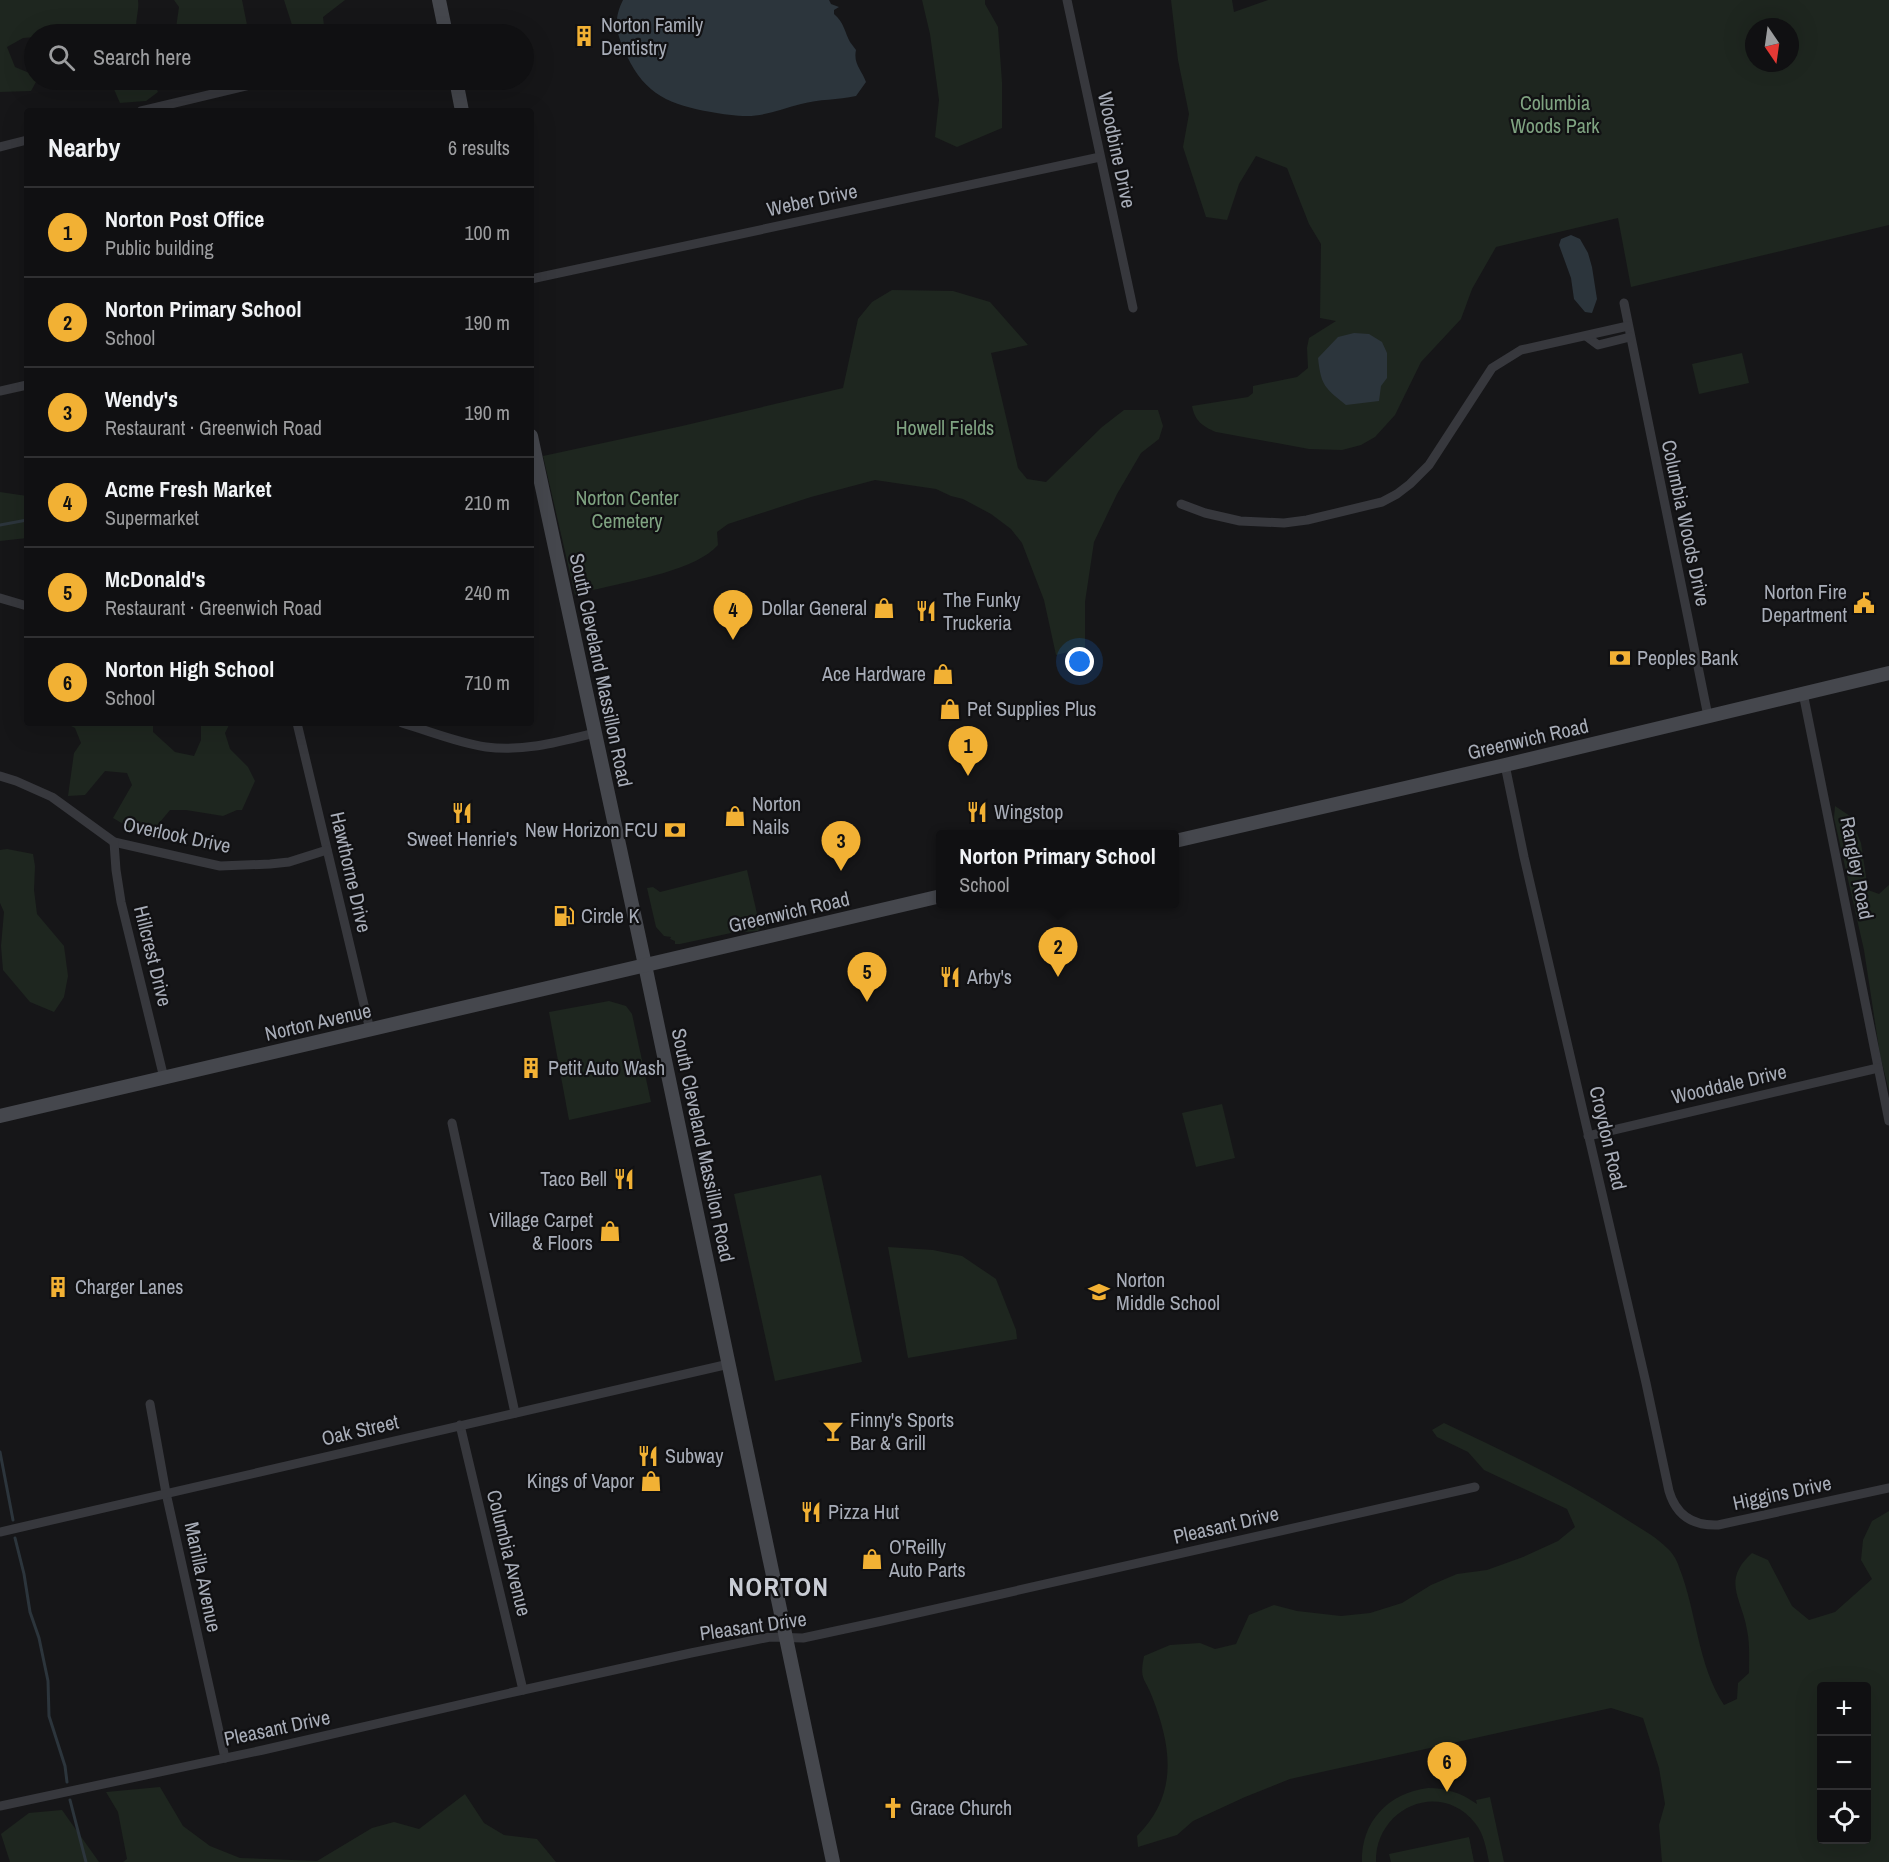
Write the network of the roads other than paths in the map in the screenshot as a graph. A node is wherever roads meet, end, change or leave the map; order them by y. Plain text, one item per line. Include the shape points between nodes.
1 (439, 0) edge
2 (1067, 0) edge
3 (444, 24) edge
4 (229, 90) edge
5 (458, 90) edge
6 (154, 108) edge
7 (461, 108) edge
8 (24, 141) edge
9 (0, 147) edge
10 (1100, 157) junction
11 (534, 278) edge
12 (1624, 303) dead end
13 (1133, 308) dead end
14 (1628, 326) junction
15 (1586, 336) junction
16 (1630, 337) junction
17 (24, 387) edge
18 (0, 391) edge
19 (534, 450) edge
20 (1181, 504) dead end
21 (0, 598) edge
22 (24, 605) edge
23 (1889, 673) edge
24 (1803, 693) junction
25 (1708, 716) junction
26 (298, 726) edge
27 (412, 726) edge
28 (595, 733) junction
29 (1504, 765) junction
30 (0, 776) edge
31 (1179, 841) edge
32 (114, 842) junction
33 (327, 850) junction
34 (936, 897) edge
35 (645, 965) junction
36 (370, 1030) junction
37 (1878, 1068) junction
38 (164, 1078) junction
39 (0, 1116) edge
40 (1889, 1121) edge
41 (452, 1123) dead end
42 (1588, 1136) junction
43 (729, 1364) junction
44 (150, 1404) dead end
45 (515, 1413) junction
46 (460, 1425) junction
47 (1475, 1487) dead end
48 (1889, 1488) edge
49 (166, 1493) junction
50 (1683, 1516) joint
51 (0, 1532) edge
52 (786, 1637) junction
53 (523, 1690) junction
54 (225, 1758) junction
55 (0, 1806) edge
56 (833, 1862) edge

1 - 3 main road
2 - 10 street, Woodbine Drive
4 - 6 street
5 - 7 main road
8 - 9 street
10 - 11 street, Weber Drive
10 - 13 street, Woodbine Drive
12 - 14 street, Columbia Woods Drive
14 - 15 street
14 - 16 street, Columbia Woods Drive
15 - 16 street via 1598,345
15 - 20 street via 1521,350 1492,368 1429,465 1410,484 1382,502 1284,523 1240,520
16 - 25 street, Columbia Woods Drive
17 - 18 street
19 - 28 main road, South Cleveland Massillon Road
21 - 22 street
23 - 24 main road, Greenwich Road
24 - 25 main road, Greenwich Road
24 - 37 street, Rangley Road
25 - 29 main road, Greenwich Road
26 - 33 street, Hawthorne Drive
27 - 28 street via 477,746 506,749 542,746
28 - 35 main road, South Cleveland Massillon Road
29 - 31 main road, Greenwich Road
29 - 42 street, Croydon Road
30 - 32 street, Overlook Drive via 52,797
32 - 33 street, Overlook Drive via 220,866 289,862
32 - 38 street, Hillcrest Drive via 122,902
33 - 36 street, Hawthorne Drive
34 - 35 main road, Greenwich Road
35 - 36 main road, Norton Avenue
35 - 43 main road, South Cleveland Massillon Road
36 - 38 main road, Norton Avenue
37 - 40 street, Rangley Road
37 - 42 street, Wooddale Drive
38 - 39 main road, Norton Avenue
41 - 45 street
42 - 50 street, Croydon Road via 1669,1491
43 - 45 street, Oak Street
43 - 52 main road, South Cleveland Massillon Road
44 - 49 street, Manilla Avenue
45 - 46 street, Oak Street
46 - 49 street, Oak Street
46 - 53 street, Columbia Avenue
47 - 52 street, Pleasant Drive via 882,1621 803,1638
48 - 50 street, Higgins Drive via 1718,1525 1701,1524
49 - 51 street, Oak Street
49 - 54 street, Manilla Avenue
52 - 53 street, Pleasant Drive via 743,1642
52 - 56 main road, South Cleveland Massillon Road
53 - 54 street, Pleasant Drive
54 - 55 street, Pleasant Drive

